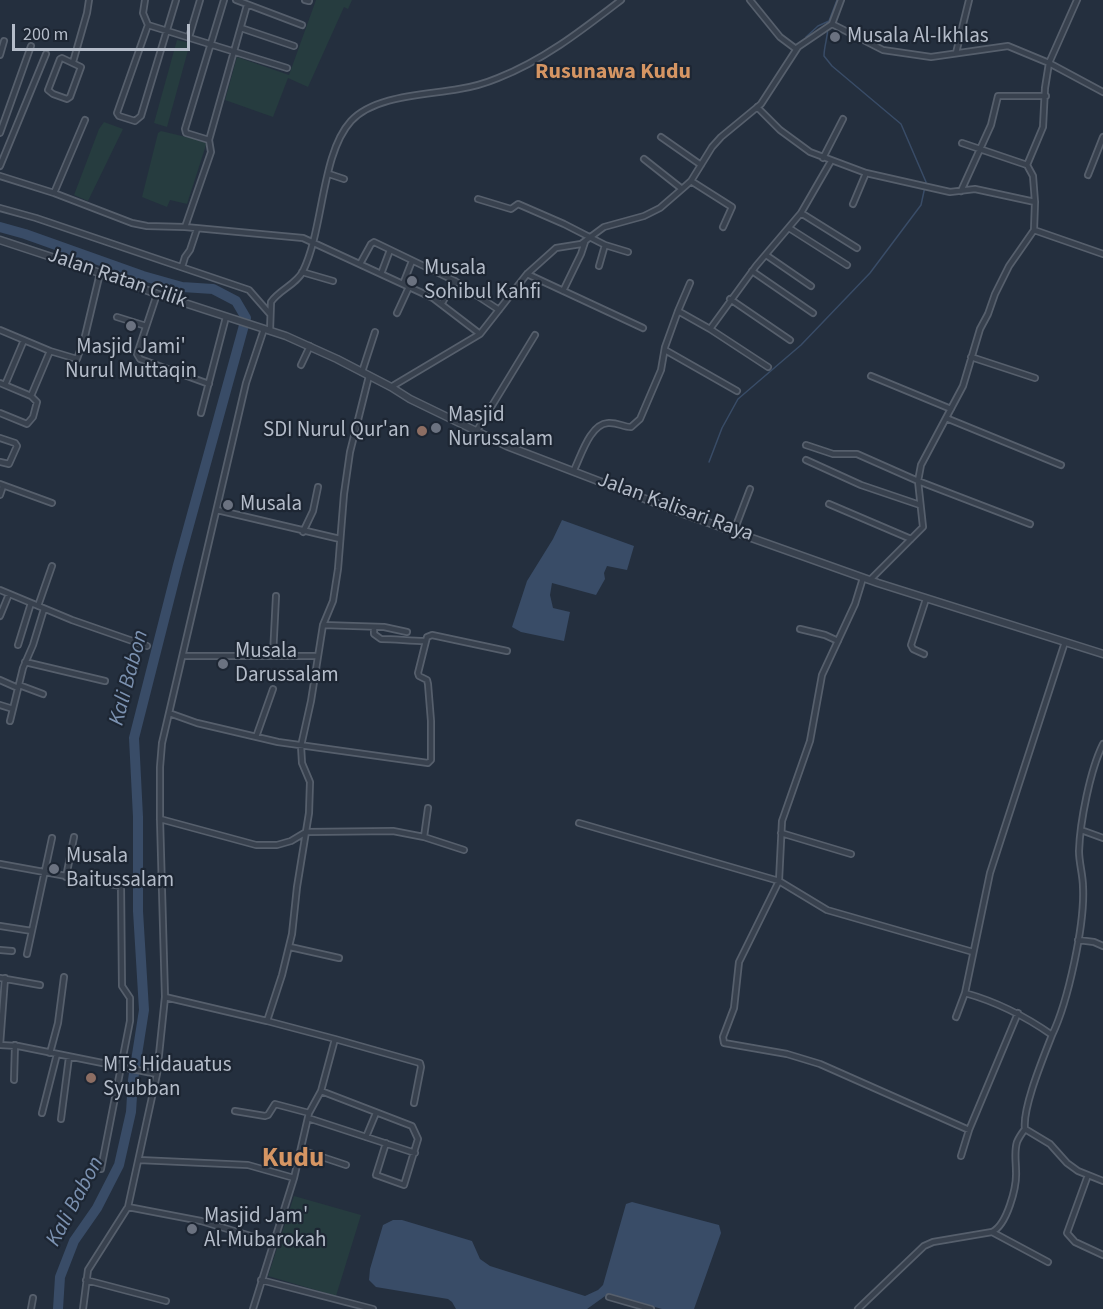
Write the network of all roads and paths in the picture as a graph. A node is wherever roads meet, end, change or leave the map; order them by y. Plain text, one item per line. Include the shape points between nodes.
1 (89, 0) edge
2 (138, 0) edge
3 (145, 0) edge
4 (176, 0) edge
5 (200, 0) edge
6 (224, 0) edge
7 (236, 0) edge
8 (254, 0) edge
9 (621, 0) edge
10 (750, 0) edge
11 (841, 0) edge
12 (969, 0) edge
13 (1077, 0) edge
14 (250, 5) junction
15 (143, 7) junction
16 (832, 24) junction
17 (148, 25) junction
18 (302, 25) dead end
19 (241, 28) junction
20 (167, 30) junction
21 (189, 37) junction
22 (4, 41) dead end
23 (211, 44) junction
24 (31, 46) dead end
25 (294, 46) dead end
26 (796, 49) junction
27 (234, 50) junction
28 (956, 53) junction
29 (46, 54) dead end
30 (0, 55) edge
31 (73, 62) junction
32 (1049, 63) junction
33 (287, 68) dead end
34 (1103, 92) edge
35 (1046, 96) junction
36 (757, 107) junction
37 (843, 118) dead end
38 (85, 120) dead end
39 (0, 133) edge
40 (661, 137) dead end
41 (1103, 137) edge
42 (209, 140) junction
43 (962, 143) dead end
44 (980, 148) junction
45 (824, 158) junction
46 (644, 159) dead end
47 (831, 161) junction
48 (701, 165) junction
49 (1028, 165) junction
50 (0, 166) edge
51 (866, 173) junction
52 (328, 174) junction
53 (1088, 175) dead end
54 (0, 176) edge
55 (344, 179) dead end
56 (691, 181) junction
57 (682, 189) junction
58 (961, 191) junction
59 (54, 193) junction
60 (478, 199) dead end
61 (1035, 202) junction
62 (854, 204) dead end
63 (0, 208) edge
64 (801, 213) junction
65 (185, 227) junction
66 (723, 227) dead end
67 (789, 228) junction
68 (197, 229) junction
69 (1034, 230) junction
70 (0, 240) edge
71 (587, 240) junction
72 (312, 243) junction
73 (606, 245) junction
74 (857, 248) dead end
75 (390, 250) junction
76 (628, 252) dead end
77 (1103, 254) edge
78 (766, 255) junction
79 (412, 261) junction
80 (360, 264) junction
81 (847, 265) dead end
82 (599, 266) dead end
83 (182, 267) junction
84 (752, 271) junction
85 (302, 272) junction
86 (100, 273) junction
87 (381, 273) junction
88 (527, 274) junction
89 (333, 281) dead end
90 (455, 282) junction
91 (403, 284) junction
92 (690, 284) dead end
93 (811, 286) dead end
94 (409, 287) junction
95 (563, 291) junction
96 (157, 294) junction
97 (730, 299) junction
98 (442, 303) junction
99 (499, 310) junction
100 (678, 311) junction
101 (397, 313) dead end
102 (813, 313) dead end
103 (270, 314) junction
104 (117, 317) dead end
105 (230, 318) junction
106 (146, 326) junction
107 (643, 328) dead end
108 (265, 329) junction
109 (710, 329) junction
110 (0, 330) edge
111 (375, 332) dead end
112 (480, 334) junction
113 (535, 335) dead end
114 (24, 340) junction
115 (790, 340) dead end
116 (310, 346) junction
117 (665, 350) junction
118 (50, 351) junction
119 (971, 357) junction
120 (301, 364) dead end
121 (768, 367) dead end
122 (362, 372) junction
123 (369, 376) junction
124 (871, 376) dead end
125 (1035, 378) dead end
126 (2, 384) edge
127 (209, 384) junction
128 (391, 387) junction
129 (737, 392) dead end
130 (31, 396) junction
131 (951, 409) junction
132 (0, 413) edge
133 (201, 413) dead end
134 (946, 418) junction
135 (476, 432) junction
136 (0, 438) edge
137 (806, 445) dead end
138 (806, 460) dead end
139 (0, 462) edge
140 (1061, 465) dead end
141 (574, 470) junction
142 (918, 481) junction
143 (2, 485) edge
144 (318, 487) dead end
145 (750, 489) dead end
146 (0, 495) edge
147 (52, 503) dead end
148 (828, 504) dead end
149 (920, 505) junction
150 (217, 510) junction
151 (1030, 524) dead end
152 (734, 531) junction
153 (303, 532) junction
154 (340, 539) junction
155 (911, 539) junction
156 (52, 566) dead end
157 (866, 579) junction
158 (0, 590) edge
159 (9, 594) junction
160 (276, 596) dead end
161 (926, 599) junction
162 (31, 603) junction
163 (38, 606) junction
164 (44, 609) junction
165 (0, 616) edge
166 (323, 625) junction
167 (374, 627) junction
168 (800, 629) dead end
169 (407, 632) dead end
170 (838, 641) junction
171 (425, 642) junction
172 (1065, 642) junction
173 (18, 645) dead end
174 (147, 646) dead end
175 (507, 651) dead end
176 (924, 654) dead end
177 (1103, 654) edge
178 (273, 655) junction
179 (184, 656) junction
180 (317, 656) junction
181 (25, 662) junction
182 (0, 680) edge
183 (105, 681) dead end
184 (18, 686) junction
185 (273, 688) dead end
186 (43, 694) dead end
187 (0, 705) edge
188 (13, 709) junction
189 (169, 713) junction
190 (10, 721) dead end
191 (256, 737) junction
192 (1103, 744) edge
193 (301, 746) junction
194 (429, 808) dead end
195 (160, 819) junction
196 (579, 823) dead end
197 (1081, 830) junction
198 (306, 832) junction
199 (781, 833) junction
200 (75, 837) dead end
201 (424, 837) junction
202 (52, 838) dead end
203 (1103, 838) edge
204 (464, 850) dead end
205 (851, 854) dead end
206 (0, 864) edge
207 (44, 873) junction
208 (66, 877) junction
209 (778, 881) junction
210 (0, 927) edge
211 (32, 931) junction
212 (1078, 940) junction
213 (1103, 946) edge
214 (290, 947) junction
215 (0, 950) edge
216 (12, 951) dead end
217 (973, 952) junction
218 (27, 954) dead end
219 (339, 958) dead end
220 (64, 977) dead end
221 (2, 978) edge
222 (40, 985) dead end
223 (965, 993) junction
224 (165, 997) junction
225 (1018, 1013) junction
226 (956, 1017) dead end
227 (267, 1021) junction
228 (1052, 1035) junction
229 (335, 1039) junction
230 (0, 1045) edge
231 (15, 1045) junction
232 (50, 1053) junction
233 (57, 1054) junction
234 (69, 1057) junction
235 (122, 1068) junction
236 (157, 1074) junction
237 (14, 1080) dead end
238 (321, 1091) junction
239 (414, 1103) dead end
240 (235, 1111) dead end
241 (42, 1113) dead end
242 (376, 1113) junction
243 (309, 1115) junction
244 (61, 1119) dead end
245 (1025, 1129) junction
246 (969, 1130) junction
247 (366, 1137) junction
248 (386, 1143) junction
249 (302, 1150) junction
250 (415, 1153) junction
251 (961, 1156) dead end
252 (139, 1160) junction
253 (346, 1165) dead end
254 (101, 1169) dead end
255 (1088, 1175) junction
256 (294, 1178) junction
257 (1103, 1181) edge
258 (128, 1207) junction
259 (992, 1232) junction
260 (274, 1244) junction
261 (1103, 1256) edge
262 (1048, 1262) dead end
263 (86, 1280) junction
264 (261, 1280) junction
265 (609, 1297) dead end
266 (33, 1298) dead end
267 (166, 1301) dead end
268 (31, 1309) edge
269 (83, 1309) edge
270 (253, 1309) edge
271 (373, 1309) edge
272 (651, 1309) edge
273 (858, 1309) edge

1 - 31 street
2 - 15 street
3 - 15 street
4 - 20 street
5 - 21 street
6 - 23 street
7 - 14 street
8 - 14 street
9 - 52 street via 543,57 501,77 470,87 393,100 353,118 339,137
10 - 26 street via 780,37
11 - 16 street
12 - 28 street
13 - 32 street
14 - 18 street
14 - 19 street
15 - 17 street
16 - 26 street
16 - 28 street via 883,50 931,57
17 - 20 street
17 - 20 street via 118,110 119,116 133,120 141,117
19 - 25 street
19 - 27 street
20 - 21 street
21 - 23 street
22 - 30 street
23 - 27 street
23 - 42 street via 185,131
24 - 39 street
26 - 36 street
27 - 33 street
27 - 42 street
28 - 32 street via 1008,46
29 - 50 street
31 - 31 street via 60,60 50,93 70,97 81,67
32 - 34 street
32 - 35 street
35 - 44 street via 999,95 992,125
35 - 49 street via 1043,127
36 - 45 street via 780,130
36 - 48 street via 721,136
37 - 45 street
38 - 59 street
40 - 48 street
41 - 53 street
42 - 65 street via 212,149
43 - 44 street
44 - 49 street
44 - 58 street
45 - 47 street
46 - 57 street
47 - 51 street
47 - 64 street
48 - 56 street
49 - 61 street
51 - 58 street via 950,192
51 - 62 street
52 - 55 street
52 - 72 street
54 - 59 street
56 - 57 street
56 - 66 street via 732,207
57 - 71 street via 660,208 604,227
58 - 61 street via 975,189
59 - 65 street via 132,223
60 - 71 street via 511,209 518,204 564,224
61 - 69 street
63 - 83 street
64 - 67 street
64 - 74 street
65 - 68 street
67 - 78 street
67 - 81 street
68 - 72 street via 290,236
68 - 83 street
69 - 77 street
69 - 119 street via 995,294
70 - 86 street, Jalan Ratan Cilik
71 - 73 street
71 - 88 street via 556,248
71 - 95 street
72 - 80 street
72 - 85 street
73 - 76 street
73 - 82 street
75 - 79 street
75 - 80 street via 373,243
75 - 87 street
78 - 84 street
78 - 93 street
79 - 90 street
79 - 91 street
80 - 87 street
83 - 103 street via 249,290
84 - 97 street
84 - 102 street
85 - 89 street
85 - 103 street via 273,299
86 - 96 street, Jalan Ratan Cilik
86 - 118 street via 78,358
87 - 91 street
88 - 95 street
88 - 99 street
90 - 98 street
90 - 99 street
91 - 94 street
92 - 100 street
94 - 98 street
94 - 101 street
95 - 107 street
96 - 105 street, Jalan Ratan Cilik
96 - 106 street
97 - 109 street
97 - 115 street
98 - 112 street
99 - 112 street
100 - 109 street
100 - 117 street
103 - 108 street
104 - 106 street
105 - 108 street, Jalan Ratan Cilik
105 - 127 street
106 - 127 street via 137,354 140,359
108 - 116 street, Jalan Kalisari Raya
108 - 150 street via 246,383
109 - 121 street
110 - 114 street
111 - 122 street
112 - 128 street
113 - 135 street
114 - 118 street
114 - 126 street
116 - 120 street
116 - 122 street, Jalan Kalisari Raya
117 - 129 street
117 - 141 street via 662,370 637,423 628,427 614,423 599,425
118 - 130 street
119 - 125 street
119 - 131 street
122 - 123 street, Jalan Kalisari Raya
123 - 128 street, Jalan Kalisari Raya
123 - 154 street via 350,452
124 - 131 street
126 - 130 street
127 - 133 street
128 - 135 street, Jalan Kalisari Raya
130 - 132 street via 37,401 30,422 24,424
131 - 134 street
134 - 140 street
134 - 142 street via 921,465
135 - 141 street, Jalan Kalisari Raya
136 - 139 street via 16,445 8,464
137 - 142 street via 833,454 857,454
138 - 149 street via 861,485
141 - 152 street, Jalan Kalisari Raya
142 - 149 street
142 - 151 street
143 - 146 street
143 - 147 street
144 - 153 street
145 - 152 street
148 - 155 street
149 - 155 street via 922,527
150 - 153 street
150 - 179 street
152 - 157 street, Jalan Kalisari Raya
153 - 154 street
154 - 166 street via 333,601
155 - 157 street
156 - 163 street
157 - 161 street, Jalan Kalisari Raya
157 - 170 street
158 - 159 street
159 - 162 street
159 - 165 street
160 - 178 street
161 - 172 street, Jalan Kalisari Raya
161 - 176 street via 911,645
162 - 163 street
162 - 173 street
163 - 164 street
164 - 174 street
164 - 181 street
166 - 167 street
166 - 180 street
167 - 169 street
167 - 171 street via 374,634 381,639
168 - 170 street
170 - 199 street via 822,675 810,741 786,805
171 - 175 street via 432,635
171 - 193 street via 418,676 429,684 428,763
172 - 177 street, Jalan Kalisari Raya
172 - 217 street via 990,873
178 - 179 street
178 - 180 street
179 - 189 street
180 - 193 street
181 - 183 street
181 - 184 street
182 - 184 street
184 - 186 street
184 - 188 street
185 - 191 street
187 - 188 street
188 - 190 street
189 - 191 street
189 - 195 street via 160,767
191 - 193 street
192 - 197 street
193 - 198 street via 310,788
194 - 201 street
195 - 198 street via 268,846 291,841
195 - 224 street
196 - 209 street
197 - 203 street
197 - 212 street via 1083,889
198 - 201 street via 393,831
198 - 214 street
199 - 205 street
199 - 209 street
200 - 208 street
201 - 204 street
202 - 207 street
206 - 207 street
207 - 208 street
207 - 211 street
208 - 235 street via 121,886 123,986 130,999
209 - 217 street via 827,910
209 - 246 street via 739,962 734,1008 724,1043 814,1061
210 - 211 street
211 - 218 street
212 - 213 street
212 - 228 street via 1069,986
214 - 219 street
214 - 227 street
215 - 216 street
217 - 223 street
220 - 232 street
221 - 222 street
221 - 230 street
223 - 225 street
223 - 226 street
224 - 227 street
224 - 236 street
225 - 228 street
225 - 246 street
227 - 229 street
228 - 245 street via 1030,1100
229 - 238 street
229 - 239 street via 420,1063
230 - 231 street
231 - 232 street
231 - 237 street
232 - 233 street
233 - 234 street
233 - 241 street
234 - 235 street
234 - 244 street
235 - 236 street
235 - 254 street
236 - 252 street
238 - 242 street
238 - 243 street
240 - 243 street via 265,1116 275,1104
242 - 247 street
242 - 250 street via 412,1126 418,1136
243 - 247 street
243 - 249 street
245 - 255 street via 1050,1143 1067,1163
245 - 259 street via 1015,1153 1014,1187 1007,1213
246 - 251 street
247 - 248 street
248 - 250 street
248 - 250 street via 376,1175 402,1186
249 - 253 street
249 - 256 street
252 - 256 street via 248,1165
252 - 258 street
255 - 257 street
255 - 261 street via 1067,1233 1075,1242
256 - 260 street
258 - 260 street via 201,1221
258 - 263 street via 88,1270
259 - 262 street
259 - 273 street via 924,1246
260 - 264 street
263 - 267 street
263 - 269 street
264 - 270 street
264 - 271 street
265 - 272 street
266 - 268 street

